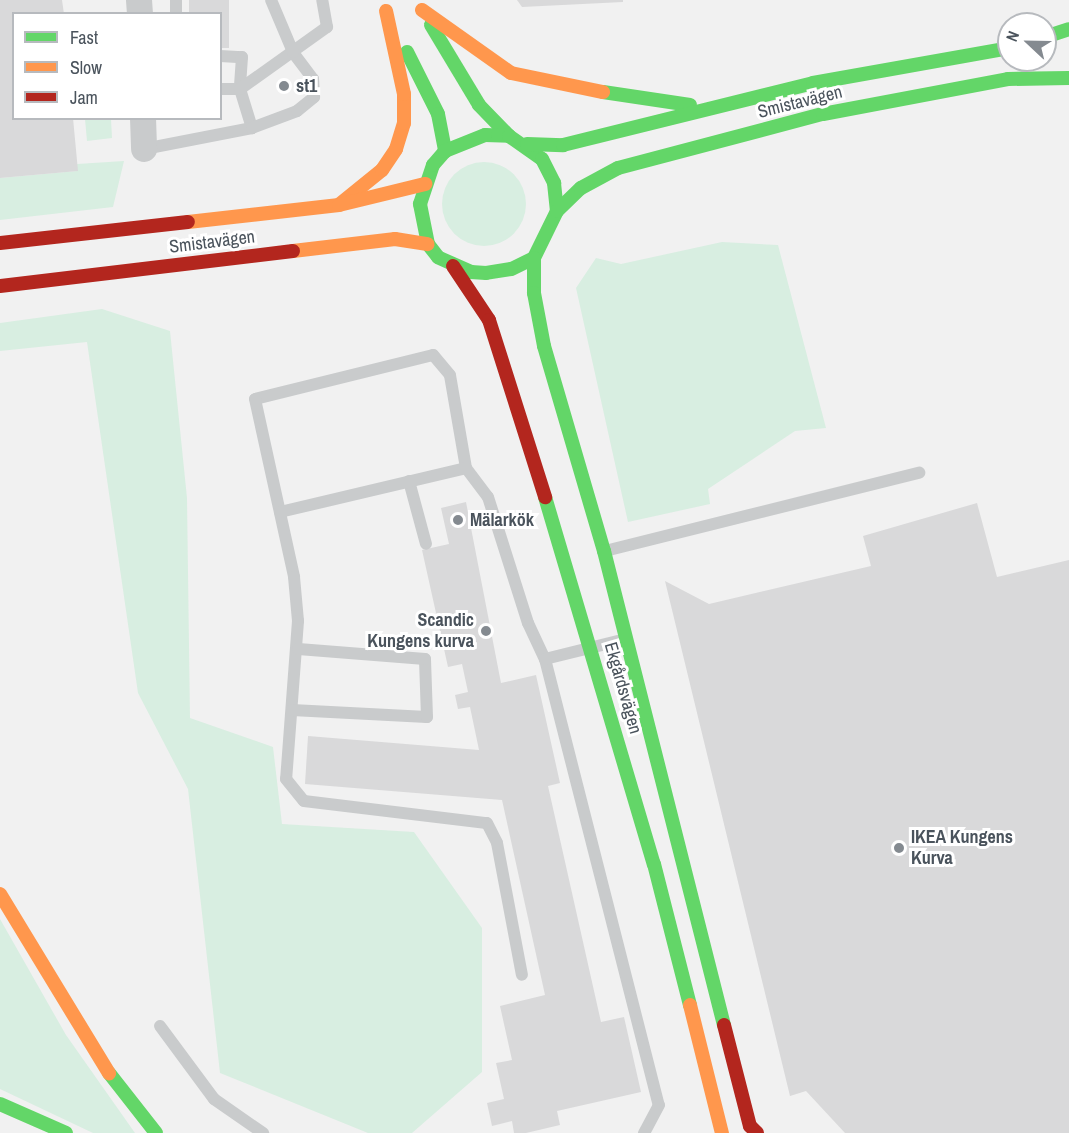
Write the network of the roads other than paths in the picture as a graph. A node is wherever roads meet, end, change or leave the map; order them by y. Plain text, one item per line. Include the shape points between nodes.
1 (271, 0) edge
2 (322, 0) edge
3 (383, 5) edge
4 (419, 5) edge
5 (997, 50) edge
6 (292, 52) junction
7 (222, 56) edge
8 (1069, 78) edge
9 (222, 89) edge
10 (240, 89) junction
11 (716, 107) junction
12 (143, 120) edge
13 (252, 128) junction
14 (509, 136) junction
15 (527, 144) junction
16 (144, 149) joint
17 (445, 151) junction
18 (426, 184) junction
19 (339, 205) junction
20 (556, 211) junction
21 (0, 243) edge
22 (428, 244) junction
23 (534, 258) junction
24 (453, 266) junction
25 (0, 286) edge
26 (466, 468) junction
27 (919, 472) dead end
28 (409, 482) junction
29 (280, 512) junction
30 (426, 544) dead end
31 (604, 551) junction
32 (626, 639) junction
33 (593, 647) junction
34 (298, 649) junction
35 (545, 659) junction
36 (292, 710) junction
37 (0, 894) edge
38 (522, 975) dead end
39 (160, 1026) dead end
40 (0, 1104) edge
41 (0, 1114) edge
42 (31, 1133) edge
43 (66, 1133) edge
44 (156, 1133) edge
45 (263, 1133) edge
46 (644, 1133) edge
47 (722, 1133) edge
48 (757, 1133) edge

1 - 6 lane
2 - 6 lane via 327,27
3 - 17 main road via 438,114
3 - 19 main road via 404,94 404,123 396,149 382,170
4 - 11 main road via 511,73 553,85
4 - 14 main road via 479,105
5 - 11 main road, Smistavägen via 813,83
6 - 10 lane
6 - 13 lane via 313,79 314,97 297,111
7 - 10 lane via 242,57
8 - 20 main road, Smistavägen via 1008,79 824,114 618,168 581,188
9 - 10 lane
10 - 13 lane
11 - 15 main road, Smistavägen via 563,145
12 - 16 street
13 - 16 lane
14 - 15 main road
14 - 17 main road via 473,138
15 - 20 main road via 542,159 554,183
17 - 18 main road
18 - 19 main road, Smistavägen
18 - 22 main road via 420,204
19 - 21 main road, Smistavägen
20 - 23 main road
22 - 24 main road
22 - 25 main road, Smistavägen via 395,239
23 - 24 main road via 511,269 486,273
23 - 31 main road, Ekgårdsvägen via 534,293 544,346
24 - 33 main road, Ekgårdsvägen via 489,320
26 - 28 lane
26 - 29 lane via 450,375 434,355 255,399
26 - 35 lane via 488,497 528,623
27 - 31 lane
28 - 29 lane
28 - 30 lane
29 - 34 lane via 294,577
31 - 32 main road, Ekgårdsvägen
32 - 33 lane
32 - 48 main road, Ekgårdsvägen via 750,1126
33 - 35 lane
33 - 47 main road, Ekgårdsvägen via 654,864
34 - 36 lane
34 - 36 lane via 425,659 427,717
35 - 46 lane via 659,1105
36 - 38 lane via 286,779 304,801 488,824 497,843
37 - 44 main road via 122,1094
39 - 45 lane via 214,1100
40 - 43 main road
41 - 42 main road

